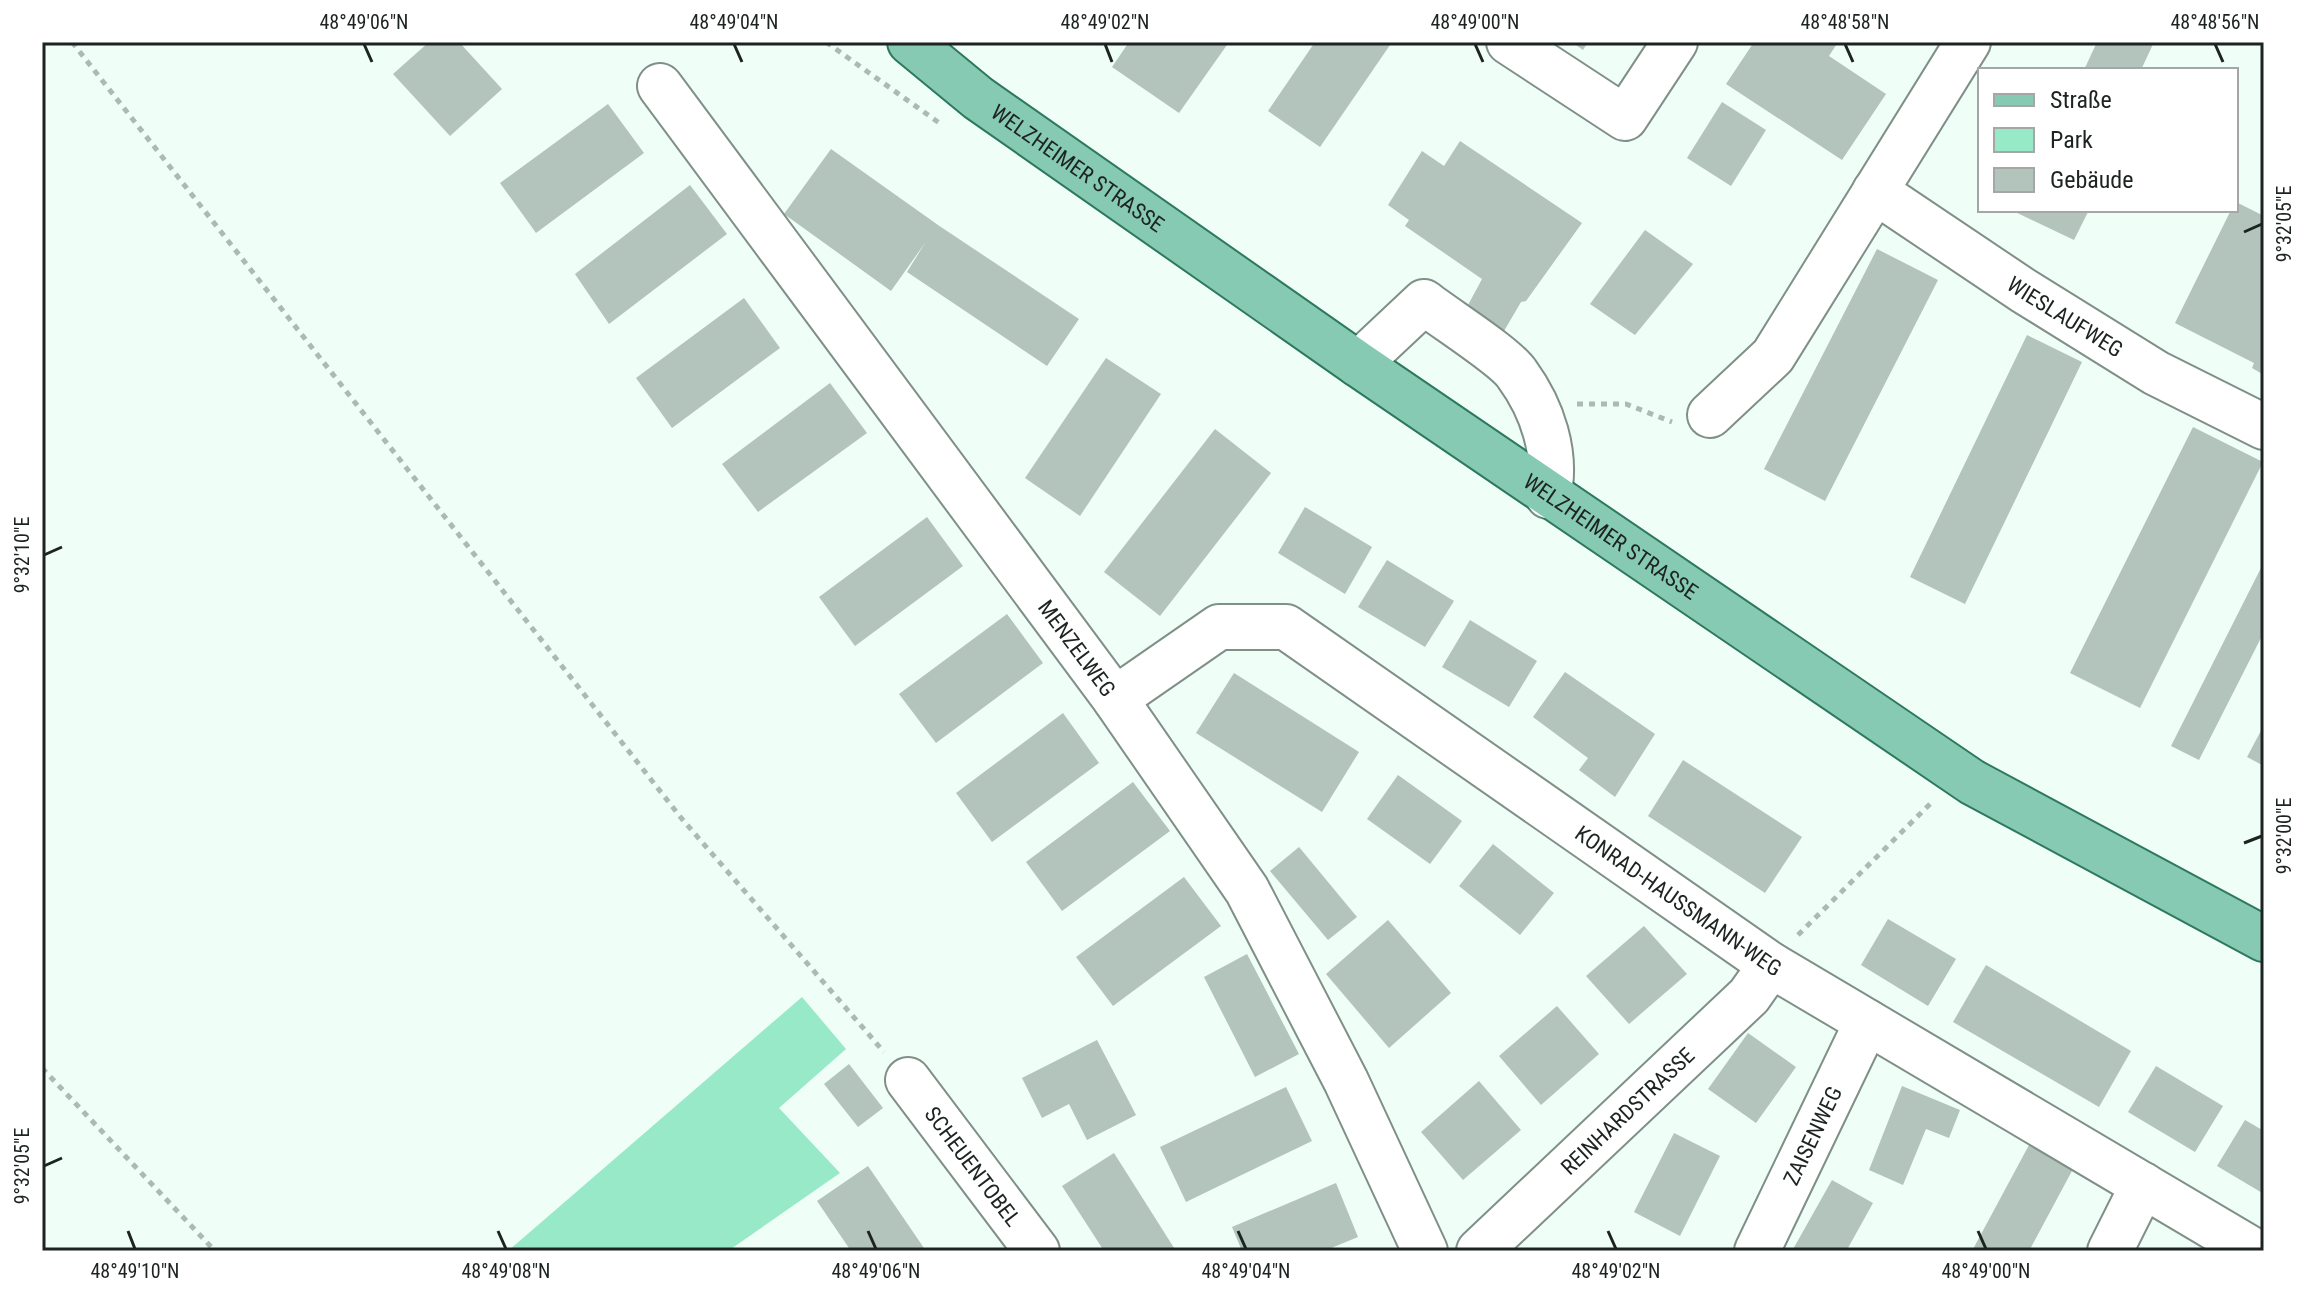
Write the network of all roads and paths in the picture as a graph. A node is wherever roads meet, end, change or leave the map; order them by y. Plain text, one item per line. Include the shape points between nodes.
1 (72, 42) edge
2 (876, 42) edge
3 (910, 42) edge
4 (1509, 42) edge
5 (1675, 42) edge
6 (1968, 42) edge
7 (660, 86) dead end
8 (978, 98) junction
9 (1875, 191) junction
10 (1358, 364) junction
11 (1537, 413) junction
12 (1710, 415) joint
13 (2264, 427) edge
14 (1548, 496) junction
15 (1115, 699) junction
16 (1935, 800) dead end
17 (2264, 939) edge
18 (1771, 965) junction
19 (1867, 1022) junction
20 (42, 1068) edge
21 (908, 1080) joint
22 (2143, 1185) junction
23 (215, 1251) edge
24 (1037, 1251) edge
25 (1425, 1251) edge
26 (1479, 1251) edge
27 (1757, 1251) edge
28 (2110, 1251) edge
29 (2254, 1251) edge

1 - 21 path via 682,819
2 - 8 main road, WELZHEIMER STRASSE
3 - 8 main road, WELZHEIMER STRASSE
4 - 5 street via 1625,118
6 - 9 street
7 - 15 street, MENZELWEG
8 - 10 main road, WELZHEIMER STRASSE
9 - 12 street via 1773,356
9 - 13 street, WIESLAUFWEG via 2156,373
10 - 11 street via 1424,302 1516,372
10 - 14 main road, WELZHEIMER STRASSE
11 - 12 path via 1578,403 1626,404 1672,422
11 - 14 street via 1548,436 1554,472
14 - 17 main road, WELZHEIMER STRASSE via 1972,782
15 - 18 street, KONRAD-HAUSSMANN-WEG via 1219,627 1286,627
15 - 25 street, MENZELWEG via 1247,890 1346,1081
16 - 18 path
18 - 19 street, KONRAD-HAUSSMANN-WEG
18 - 26 street, REINHARDSTRASSE via 1749,996
19 - 22 street, KONRAD-HAUSSMANN-WEG
19 - 27 street, ZAISENWEG
20 - 23 path
21 - 24 street, SCHEUENTOBEL
22 - 28 street
22 - 29 street, KONRAD-HAUSSMANN-WEG

